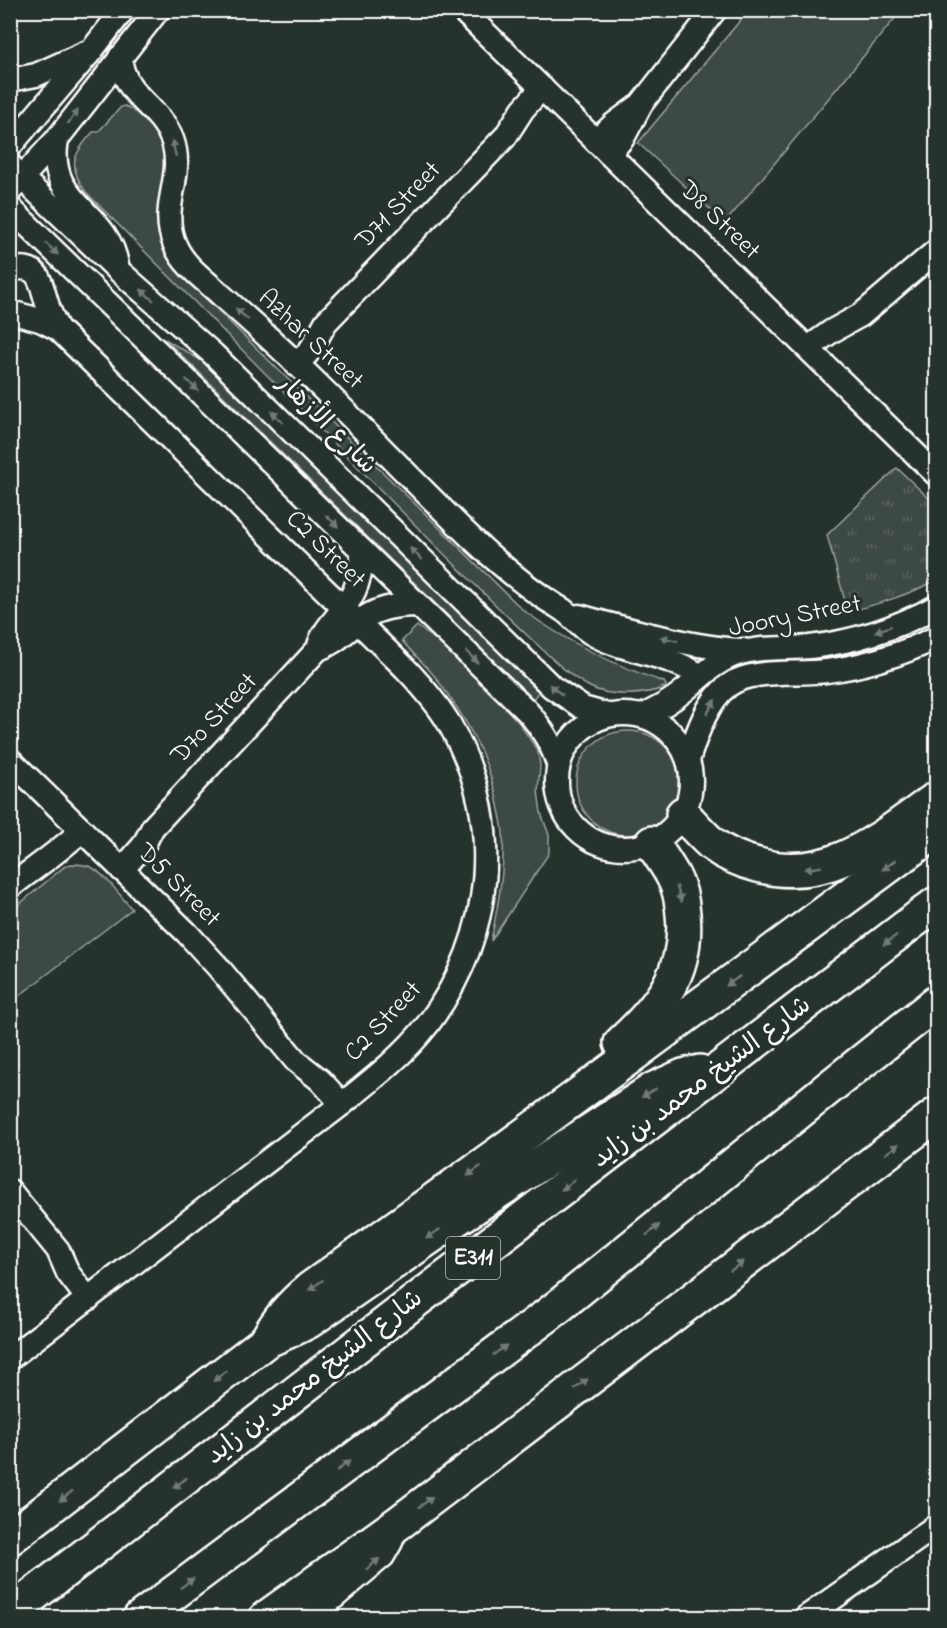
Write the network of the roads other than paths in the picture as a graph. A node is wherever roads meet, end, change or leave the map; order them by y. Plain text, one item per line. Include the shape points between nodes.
1 (123, 10) edge
2 (158, 10) edge
3 (462, 10) edge
4 (715, 10) edge
5 (92, 50) junction
6 (120, 57) junction
7 (10, 81) edge
8 (548, 93) junction
9 (57, 139) junction
10 (10, 146) edge
11 (603, 147) junction
12 (14, 178) edge
13 (10, 208) edge
14 (936, 251) edge
15 (10, 270) edge
16 (118, 270) junction
17 (10, 312) edge
18 (58, 329) junction
19 (815, 355) junction
20 (291, 359) junction
21 (936, 474) edge
22 (362, 551) junction
23 (418, 605) junction
24 (936, 607) edge
25 (564, 610) junction
26 (351, 615) junction
27 (936, 638) edge
28 (808, 647) junction
29 (747, 650) junction
30 (810, 673) junction
31 (700, 676) junction
32 (608, 716) junction
33 (642, 716) junction
34 (10, 760) edge
35 (688, 760) junction
36 (558, 764) junction
37 (936, 799) edge
38 (683, 814) junction
39 (76, 824) junction
40 (936, 831) edge
41 (652, 843) junction
42 (116, 864) junction
43 (10, 887) edge
44 (936, 904) edge
45 (936, 1003) edge
46 (723, 1067) junction
47 (335, 1109) junction
48 (936, 1115) edge
49 (501, 1152) junction
50 (10, 1191) edge
51 (94, 1294) junction
52 (266, 1341) junction
53 (10, 1358) edge
54 (400, 1522) junction
55 (936, 1526) edge
56 (10, 1538) edge
57 (362, 1549) junction
58 (10, 1613) edge
59 (140, 1617) edge
60 (266, 1617) edge
61 (295, 1617) edge
62 (314, 1617) edge
63 (805, 1617) edge

1 - 5 street
2 - 6 street
3 - 8 street, D8 Street
4 - 11 street via 641,104 614,124
5 - 7 street via 36,75
5 - 10 street
9 -> 6 street
20 -> 6 street, Azhar Street via 191,268 176,247 169,222 177,166 172,138 157,115 130,87
8 - 11 street, D8 Street
8 - 20 street, D71 Street via 524,109 505,137 326,322 297,342
9 - 12 street
9 - 16 street via 55,162 63,186 107,237
11 - 19 street, D8 Street
12 - 16 street, شارع الأزهار
13 -> 22 street, شارع الأزهار
14 - 19 street via 861,315 831,331
15 - 18 street, C2 Street via 25,268 38,276
32 -> 16 street, شارع الأزهار via 584,708 552,687 208,348
17 - 18 street, C2 Street
18 - 26 street, C2 Street
19 - 21 street, D8 Street
20 - 25 street, Azhar Street via 472,539 525,585
22 - 23 street, شارع الأزهار
22 - 26 street, D70 Street
23 - 26 street, D70 Street
23 -> 36 street, شارع الأزهار via 527,711 546,736
24 -> 28 street, Joory Street via 856,638
29 -> 25 street, Azhar Street via 681,642
25 - 31 street, Azhar Street via 590,633 606,641 677,663
26 - 42 street, D70 Street via 334,642 318,649 153,827 143,846
26 - 47 street, C2 Street via 429,694 449,724 477,790 485,860 483,896 475,931 447,996 402,1052
27 - 30 street, Joory Street via 865,663
28 - 29 street, Joory Street
28 - 30 street
29 - 31 street, Joory Street via 722,660
35 -> 30 street, Joory Street via 706,716 726,686 753,674
31 - 33 street, Joory Street via 673,699
32 - 33 street, شارع الأزهار
32 - 36 street, شارع الأزهار via 576,733
33 - 35 street, شارع الأزهار via 671,733
34 - 39 street, D5 Street
35 - 38 street, شارع الأزهار via 691,788
36 - 41 street, شارع الأزهار via 555,779 562,811 583,835 595,843 616,848
37 -> 38 highway via 857,853 822,867 803,869 765,867 729,854 713,845
38 - 41 street, شارع الأزهار via 675,826
39 - 42 street, D5 Street
39 - 43 street via 62,849
40 -> 49 highway
41 -> 49 highway via 675,879 682,902 683,943 675,975 649,1016
42 - 47 street, D5 Street via 210,958 296,1061 320,1080
44 -> 46 highway, شارع الشيخ محمد بن زايد / E311
59 -> 45 highway via 549,1314
46 -> 52 highway via 683,1076 654,1089 309,1321
46 -> 58 highway, شارع الشيخ محمد بن زايد / E311
47 - 51 street, C2 Street
54 -> 48 highway
49 -> 52 highway via 304,1294
50 - 51 street via 58,1250 83,1268
51 - 53 street, C2 Street
52 -> 56 highway
54 - 57 highway
62 -> 54 street via 383,1556
55 - 63 street
57 - 60 highway
57 - 61 highway

